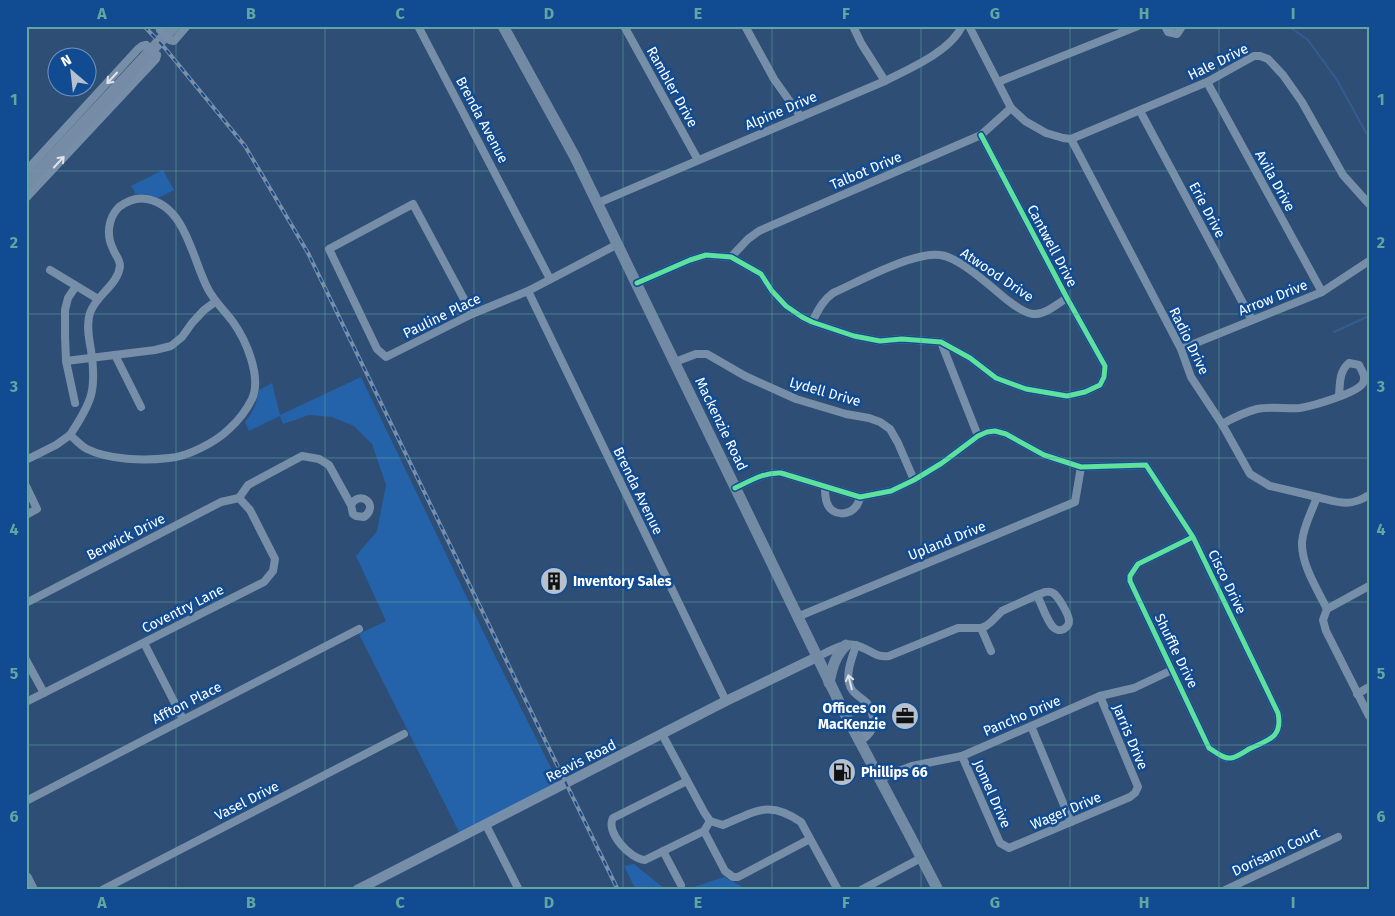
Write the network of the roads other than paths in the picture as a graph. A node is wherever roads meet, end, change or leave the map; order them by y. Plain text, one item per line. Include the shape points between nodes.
1 (174, 26) edge
2 (187, 26) edge
3 (429, 26) edge
4 (503, 26) edge
5 (624, 26) edge
6 (745, 26) edge
7 (853, 26) edge
8 (962, 26) edge
9 (969, 26) edge
10 (1138, 26) edge
11 (1165, 26) edge
12 (1181, 26) edge
13 (160, 28) edge
14 (420, 30) edge
15 (885, 80) junction
16 (998, 82) junction
17 (1207, 82) junction
18 (1011, 108) junction
19 (1140, 111) junction
20 (801, 117) junction
21 (981, 136) junction
22 (1071, 139) junction
23 (698, 160) junction
24 (26, 171) edge
25 (26, 184) edge
26 (26, 198) edge
27 (598, 203) junction
28 (1369, 204) edge
29 (618, 244) junction
30 (731, 257) junction
31 (1369, 261) edge
32 (50, 270) dead end
33 (550, 278) junction
34 (637, 283) junction
35 (76, 286) junction
36 (528, 291) junction
37 (1322, 292) junction
38 (1067, 298) junction
39 (98, 299) junction
40 (216, 302) junction
41 (472, 314) junction
42 (1252, 320) junction
43 (812, 322) junction
44 (941, 342) junction
45 (1181, 349) junction
46 (114, 355) junction
47 (92, 358) junction
48 (66, 361) junction
49 (675, 362) junction
50 (1339, 396) dead end
51 (75, 403) dead end
52 (141, 407) dead end
53 (1222, 424) junction
54 (70, 434) junction
55 (978, 436) junction
56 (26, 460) edge
57 (1081, 467) junction
58 (914, 480) junction
59 (26, 486) edge
60 (825, 486) junction
61 (735, 488) junction
62 (1369, 495) edge
63 (860, 497) junction
64 (1317, 497) junction
65 (239, 498) junction
66 (351, 506) dead end
67 (26, 516) edge
68 (1193, 537) junction
69 (1369, 586) edge
70 (1037, 595) junction
71 (26, 603) edge
72 (1327, 609) junction
73 (797, 616) junction
74 (981, 628) junction
75 (359, 630) dead end
76 (144, 643) junction
77 (851, 645) junction
78 (991, 651) dead end
79 (817, 658) junction
80 (26, 660) edge
81 (1172, 670) junction
82 (829, 683) junction
83 (1369, 687) edge
84 (44, 693) junction
85 (1357, 694) junction
86 (1100, 696) junction
87 (726, 701) junction
88 (26, 702) edge
89 (1369, 716) edge
90 (183, 719) junction
91 (1031, 726) junction
92 (404, 734) dead end
93 (662, 734) junction
94 (857, 738) junction
95 (1209, 748) joint
96 (962, 756) junction
97 (880, 780) junction
98 (687, 782) junction
99 (1138, 787) joint
100 (26, 801) edge
101 (710, 821) junction
102 (1071, 822) junction
103 (486, 825) junction
104 (704, 831) junction
105 (1338, 837) dead end
106 (810, 839) junction
107 (1000, 843) joint
108 (663, 851) junction
109 (921, 858) junction
110 (26, 878) edge
111 (681, 885) dead end
112 (32, 890) edge
113 (102, 890) edge
114 (357, 890) edge
115 (519, 890) edge
116 (838, 890) edge
117 (861, 890) edge
118 (938, 890) edge
119 (1225, 890) edge

1 - 25 main road
2 - 13 street, bridge via 174,41
3 - 14 street
4 - 27 main road, Mackenzie Road
5 - 23 street, Rambler Drive
6 - 20 street via 774,79
7 - 15 street
8 - 15 street, Alpine Drive via 950,43 919,64
9 - 16 street
10 - 16 street
11 - 12 street via 1168,32 1177,34
14 - 33 street, Brenda Avenue
15 - 20 street, Alpine Drive
16 - 18 street
17 - 19 street, Hale Drive
17 - 28 street, Hale Drive via 1254,56 1268,59 1302,102 1343,175
17 - 37 street, Avila Drive
18 - 21 street, Talbot Drive
18 - 22 street via 1046,133
19 - 22 street, Hale Drive
19 - 42 street, Erie Drive
20 - 23 street, Alpine Drive
21 - 30 street, Talbot Drive via 759,231
21 - 38 street, Cantwell Drive
22 - 45 street, Radio Drive
23 - 27 street, Alpine Drive
26 -> 24 street, bridge via 157,56 146,45 142,46
27 - 29 main road, Mackenzie Road
29 - 33 street, Pauline Place
29 - 34 main road, Mackenzie Road
30 - 34 street via 706,255
30 - 43 street via 761,274 786,306
31 - 37 street, Arrow Drive
32 - 35 street
33 - 36 street, Pauline Place
34 - 49 main road, Mackenzie Road
35 - 39 street
35 - 48 street via 68,298 66,310
36 - 41 street, Pauline Place
36 - 87 street, Brenda Avenue
37 - 42 street, Arrow Drive
38 - 43 street, Atwood Drive via 1049,310 1032,314 1015,306 966,268 938,254 903,261 833,293 826,298
38 - 44 street, Cantwell Drive via 1105,366 1100,385 1086,392 1067,396 996,378
39 - 40 street via 118,275 120,265 109,238 110,220 125,203 145,198 172,213 191,245 207,288
39 - 47 street via 88,324
40 - 46 street via 204,310 171,346
40 - 54 street via 233,322 254,370 253,398 226,432 188,454 150,459 111,457 86,449
41 - 41 street, Pauline Place via 386,357 377,348 329,249 413,204
42 - 45 street, Arrow Drive
43 - 44 street via 880,341
44 - 55 street
45 - 53 street, Radio Drive via 1191,377
46 - 47 street
46 - 52 street
47 - 48 street
47 - 54 street via 94,386 91,397 84,415
48 - 51 street
49 - 58 street, Lydell Drive via 696,354 707,354 796,399 880,422 890,429
49 - 61 main road, Mackenzie Road
50 - 53 street via 1340,376 1345,367 1349,363 1359,365 1364,373 1364,382 1348,394 1300,408 1257,409
53 - 64 street, Radio Drive via 1250,474 1270,486
54 - 56 street
55 - 57 street via 1001,432 1044,455
55 - 58 street
57 - 68 street, Cisco Drive via 1146,465
57 - 73 street, Upland Drive via 1075,502
58 - 63 street via 891,491
59 - 67 street via 37,509
60 - 61 street via 774,473
60 - 63 street
60 - 63 street via 827,502 836,513 851,511
61 - 73 main road, Mackenzie Road
62 - 64 street, Radio Drive via 1354,503
64 - 72 street via 1306,525 1303,554
65 - 66 street via 248,485 302,456 319,459 328,465
65 - 71 street, Berwick Drive via 221,502
65 - 76 street, Coventry Lane via 250,510 275,559 273,571 264,582
68 - 81 street, Shuffle Drive via 1138,564 1130,576
68 - 95 street, Cisco Drive via 1280,722 1271,739 1231,758
69 - 72 street
70 - 70 street via 1050,592 1057,597 1069,620 1066,628 1058,630 1053,627
70 - 74 street via 1002,610
72 - 85 street via 1323,620 1326,631
73 - 79 main road, Mackenzie Road
74 - 77 street via 958,628 889,656 878,656
74 - 78 street
75 - 90 street, Affton Place
76 - 84 street, Coventry Lane
76 - 90 street
77 - 79 street
77 - 82 main road via 840,651
94 -> 77 street via 874,722 866,703 855,694 848,681
79 - 82 main road, Mackenzie Road
79 - 87 street, Reavis Road
80 - 84 street
81 - 86 street, Pancho Drive via 1134,688
81 - 95 street, Shuffle Drive
82 - 94 main road, Mackenzie Road
83 - 85 street
84 - 88 street, Coventry Lane
85 - 89 street
86 - 91 street, Pancho Drive
86 - 99 street, Jarris Drive
87 - 93 street, Reavis Road
90 - 100 street, Affton Place
91 - 96 street, Pancho Drive
91 - 102 street
92 - 113 street, Vasel Drive
93 - 98 street
93 - 103 street, Reavis Road
94 - 97 main road, Mackenzie Road
96 - 97 street, Pancho Drive via 912,766
96 - 107 street, Jomel Drive
97 - 109 main road, Mackenzie Road
98 - 101 street
98 - 108 street via 611,821 620,843 639,860
99 - 102 street, Wager Drive via 1130,797
101 - 104 street
101 - 106 street via 723,825 755,811 772,809 801,822
102 - 107 street, Wager Drive via 1009,848
103 - 114 street, Reavis Road
103 - 115 street
104 - 106 street via 725,871 733,877
104 - 108 street
105 - 119 street, Dorisann Court
106 - 116 street
108 - 111 street
109 - 117 street
109 - 118 main road, Mackenzie Road
110 - 112 main road

